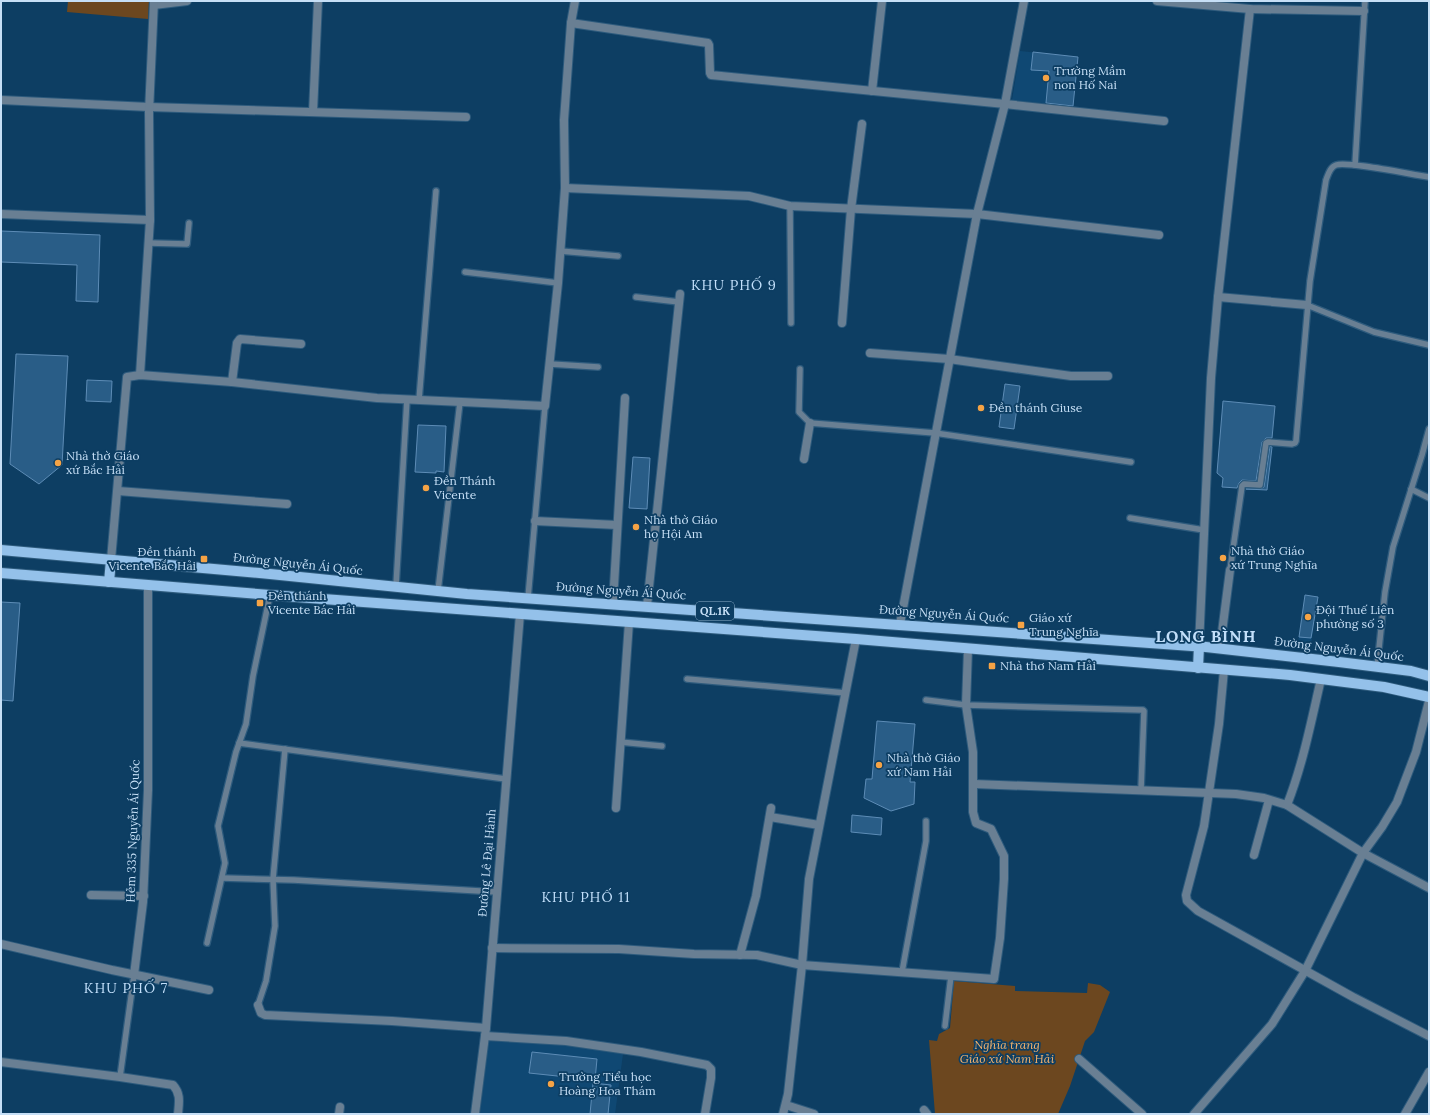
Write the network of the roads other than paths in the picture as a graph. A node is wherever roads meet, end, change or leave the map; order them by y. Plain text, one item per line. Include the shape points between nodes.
1 (187, 1) edge
2 (318, 1) edge
3 (575, 1) edge
4 (882, 1) edge
5 (1024, 1) edge
6 (1157, 1) edge
7 (1365, 1) edge
8 (154, 3) edge
9 (1224, 4) edge
10 (1250, 9) junction
11 (1364, 11) junction
12 (571, 22) junction
13 (872, 91) junction
14 (1, 100) edge
15 (1006, 104) junction
16 (149, 107) junction
17 (313, 112) junction
18 (466, 117) dead end
19 (1164, 121) dead end
20 (862, 124) dead end
21 (1356, 165) junction
22 (1429, 177) edge
23 (565, 188) junction
24 (436, 191) dead end
25 (790, 206) junction
26 (851, 208) junction
27 (1, 214) edge
28 (977, 214) junction
29 (150, 220) junction
30 (189, 223) dead end
31 (1159, 236) dead end
32 (149, 242) junction
33 (560, 251) junction
34 (618, 256) dead end
35 (465, 272) dead end
36 (558, 283) junction
37 (636, 296) dead end
38 (1218, 297) junction
39 (680, 298) joint
40 (1307, 305) junction
41 (791, 323) dead end
42 (842, 323) dead end
43 (301, 344) dead end
44 (1429, 345) edge
45 (870, 353) dead end
46 (949, 359) junction
47 (550, 364) junction
48 (598, 367) dead end
49 (800, 369) dead end
50 (140, 375) junction
51 (1108, 376) dead end
52 (232, 382) junction
53 (625, 398) dead end
54 (407, 399) junction
55 (419, 400) junction
56 (460, 402) junction
57 (545, 406) junction
58 (810, 423) junction
59 (1429, 429) edge
60 (935, 433) junction
61 (804, 459) dead end
62 (1131, 462) dead end
63 (1410, 489) junction
64 (118, 491) junction
65 (1429, 498) edge
66 (287, 504) dead end
67 (1130, 518) dead end
68 (535, 521) junction
69 (617, 525) junction
70 (1204, 530) junction
71 (1, 550) edge
72 (111, 560) junction
73 (1230, 570) joint
74 (1, 573) edge
75 (109, 582) junction
76 (148, 585) junction
77 (396, 586) junction
78 (438, 591) junction
79 (270, 595) junction
80 (528, 598) junction
81 (613, 603) junction
82 (647, 606) junction
83 (520, 614) junction
84 (629, 622) junction
85 (900, 624) junction
86 (856, 639) junction
87 (1199, 646) junction
88 (1220, 648) junction
89 (968, 649) junction
90 (1377, 667) junction
91 (1198, 668) junction
92 (1224, 670) junction
93 (1429, 676) edge
94 (686, 679) dead end
95 (1321, 679) junction
96 (846, 693) junction
97 (1429, 697) edge
98 (926, 700) dead end
99 (1429, 701) edge
100 (966, 705) junction
101 (620, 742) junction
102 (239, 744) junction
103 (662, 746) dead end
104 (285, 750) junction
105 (506, 779) junction
106 (974, 784) junction
107 (1141, 790) junction
108 (1208, 793) junction
109 (1269, 800) junction
110 (1287, 806) junction
111 (616, 808) dead end
112 (771, 808) dead end
113 (770, 817) junction
114 (926, 821) dead end
115 (819, 825) junction
116 (1363, 853) junction
117 (1254, 855) dead end
118 (222, 878) junction
119 (273, 879) junction
120 (1429, 888) edge
121 (497, 892) junction
122 (91, 895) dead end
123 (144, 896) junction
124 (207, 943) dead end
125 (1, 944) edge
126 (492, 948) junction
127 (740, 955) junction
128 (802, 965) junction
129 (1305, 971) junction
130 (902, 972) junction
131 (134, 975) junction
132 (951, 976) junction
133 (209, 990) dead end
134 (258, 1005) joint
135 (945, 1026) dead end
136 (485, 1032) junction
137 (1429, 1036) edge
138 (1080, 1059) dead end
139 (1, 1062) edge
140 (1429, 1072) edge
141 (120, 1077) junction
142 (786, 1105) junction
143 (178, 1114) edge
144 (475, 1114) edge
145 (705, 1114) edge
146 (783, 1114) edge
147 (814, 1114) edge
148 (1142, 1114) edge
149 (1194, 1114) edge
150 (1405, 1114) edge

1 - 8 street
2 - 17 street
3 - 12 street
4 - 13 street
5 - 15 street
6 - 9 street
7 - 11 lane
8 - 16 street
9 - 10 street
10 - 11 street
10 - 38 street
11 - 21 lane
12 - 13 street via 708,43 711,75
12 - 23 street via 564,120
13 - 15 street
14 - 16 street
15 - 19 street
15 - 28 street
16 - 17 street
16 - 29 street
17 - 18 street
20 - 26 street
21 - 22 lane
21 - 40 lane via 1336,165 1330,169 1326,180
23 - 25 street via 749,196
23 - 33 street
24 - 55 lane
25 - 26 street
25 - 41 lane
26 - 28 street
26 - 42 street
27 - 29 street
28 - 31 street
28 - 46 street
29 - 32 street
30 - 32 lane via 187,244
32 - 50 street
33 - 34 lane
33 - 36 street
35 - 36 lane
36 - 47 street
37 - 39 lane
38 - 40 street
38 - 70 street via 1211,378
39 - 82 street
40 - 44 lane via 1374,332
40 - 73 lane via 1296,441 1292,444 1266,443 1260,485 1242,486
43 - 52 street via 240,340 237,343
45 - 46 street
46 - 51 street via 1071,376
46 - 60 street
47 - 48 lane
47 - 57 street
49 - 58 lane via 799,412
50 - 52 street
50 - 64 street via 127,377
52 - 54 street
53 - 69 street
54 - 55 street
54 - 77 lane
55 - 56 street
56 - 57 street
56 - 78 lane
57 - 68 lane
58 - 60 lane
58 - 61 street
59 - 63 lane
60 - 62 lane
60 - 85 street
63 - 65 lane
63 - 90 lane via 1393,547
64 - 66 street
64 - 72 street
67 - 70 lane
68 - 69 street
68 - 80 lane
69 - 81 street
70 - 87 street
71 - 72 main road, Đường Nguyễn Ái Quốc / QL.1K
72 - 75 main road
72 - 77 main road, Đường Nguyễn Ái Quốc / QL.1K
73 - 88 street
74 - 75 main road, QL.1K
75 - 76 main road, QL.1K
76 - 79 main road, QL.1K
76 - 123 street, Hẻm 335 Nguyễn Ái Quốc via 148,790
77 - 78 main road, Đường Nguyễn Ái Quốc / QL.1K
78 - 80 main road, Đường Nguyễn Ái Quốc / QL.1K
79 - 83 main road, QL.1K
79 - 102 lane via 246,724
80 - 81 main road, Đường Nguyễn Ái Quốc / QL.1K
81 - 82 main road, Đường Nguyễn Ái Quốc / QL.1K
82 - 85 main road, Đường Nguyễn Ái Quốc / QL.1K
83 - 84 main road, QL.1K
83 - 105 street, Đường Lê Đại Hành
84 - 86 main road, QL.1K
84 - 101 street
85 - 87 main road, Đường Nguyễn Ái Quốc / QL.1K
86 - 89 main road, QL.1K
86 - 96 street
87 - 88 main road, Đường Nguyễn Ái Quốc / QL.1K
87 - 91 main road
88 - 90 main road, Đường Nguyễn Ái Quốc / QL.1K
89 - 91 main road, QL.1K
89 - 100 street
90 - 93 main road, Đường Nguyễn Ái Quốc / QL.1K
91 - 92 main road, QL.1K
92 - 95 main road, QL.1K
92 - 108 street
94 - 96 lane
95 - 97 main road, QL.1K via 1384,687
95 - 110 street via 1298,778
96 - 115 street
98 - 100 lane
99 - 116 street via 1416,752 1397,802
100 - 106 street via 973,752
100 - 107 lane via 1143,710
101 - 103 lane
101 - 111 street
102 - 104 lane
102 - 118 lane via 218,826 225,863
104 - 105 lane
104 - 119 lane
105 - 121 street, Đường Lê Đại Hành
106 - 107 street
106 - 132 street via 973,812 976,823 991,829 1004,856 1000,938 994,979
107 - 108 street
108 - 109 street via 1236,794
108 - 129 street via 1204,826 1186,895 1187,901 1198,911
109 - 110 street
109 - 117 street
110 - 116 street
112 - 113 street
113 - 115 street
113 - 127 street via 756,896
114 - 130 lane via 926,841
115 - 128 street via 809,879
116 - 120 street
116 - 129 street
118 - 119 lane
118 - 124 lane
119 - 121 lane
119 - 134 lane via 275,926 266,981
121 - 126 street, Đường Lê Đại Hành
122 - 123 street
123 - 131 street, Hẻm 335 Nguyễn Ái Quốc
125 - 131 street
126 - 127 street via 619,949
126 - 136 street, Đường Lê Đại Hành
127 - 128 street
128 - 130 street
128 - 142 street
129 - 137 street
129 - 149 street via 1272,1024
130 - 132 street
131 - 133 street
131 - 141 lane, Hẻm 335 Nguyễn Ái Quốc
132 - 135 lane
134 - 136 street via 259,1010 265,1014 392,1021
136 - 144 street, Đường Lê Đại Hành
136 - 145 street via 566,1041 707,1065 711,1069 711,1078
138 - 148 street
139 - 141 street
140 - 150 street
141 - 143 street via 172,1085 179,1093
142 - 146 street
142 - 147 street

